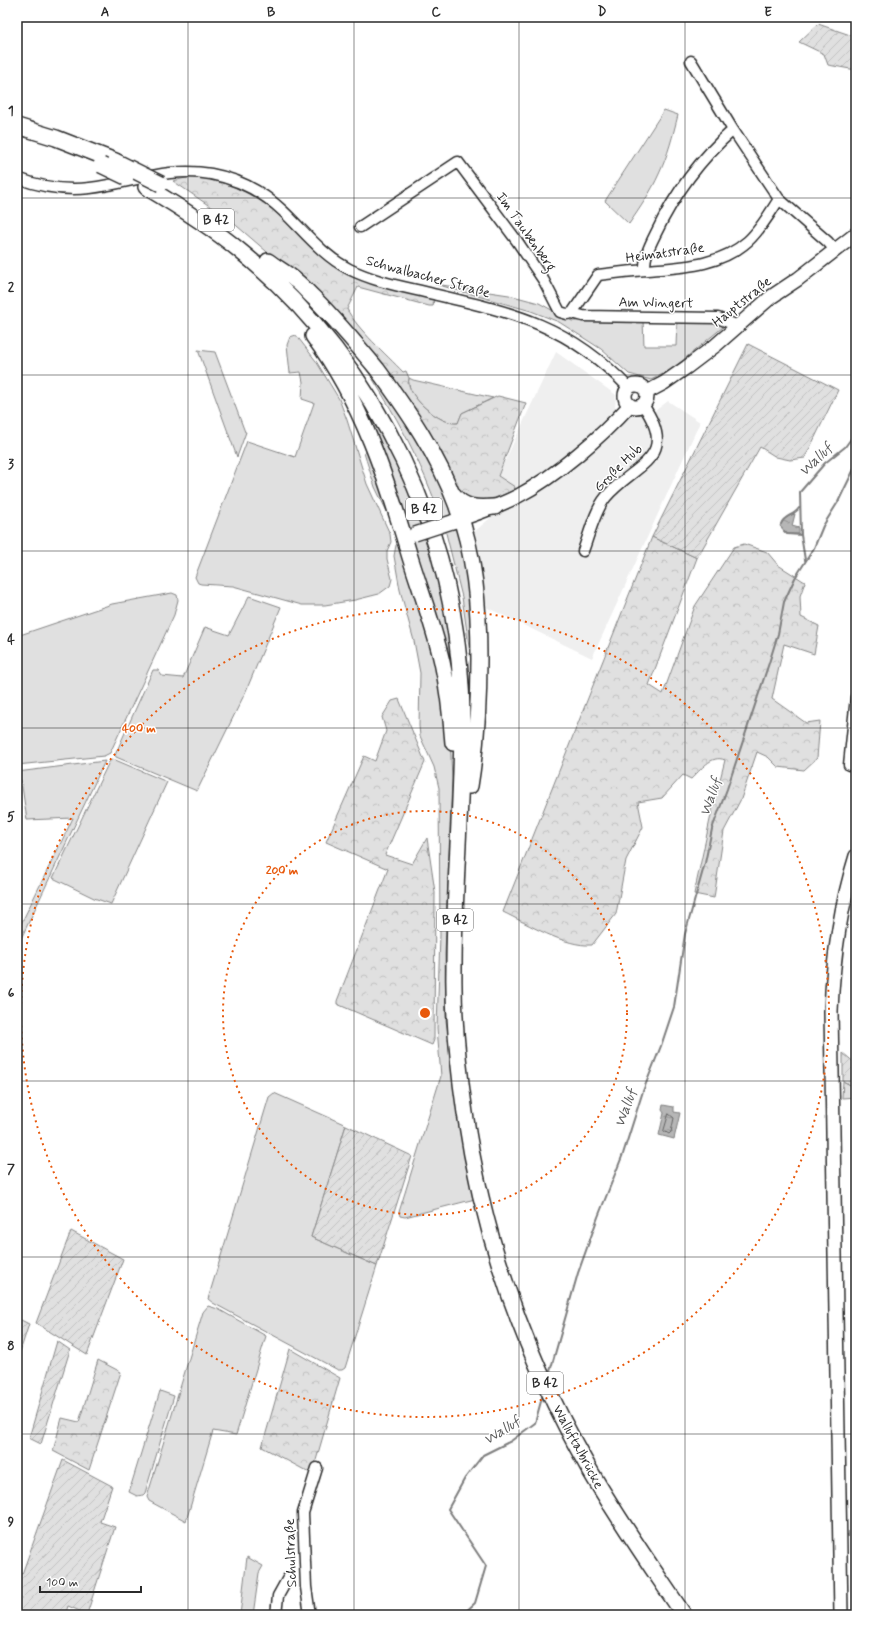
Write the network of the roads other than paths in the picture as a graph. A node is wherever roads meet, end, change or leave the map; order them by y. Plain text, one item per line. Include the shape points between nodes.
1 (691, 61) dead end
2 (17, 126) edge
3 (733, 130) junction
4 (17, 136) edge
5 (108, 163) junction
6 (17, 178) edge
7 (779, 199) junction
8 (360, 227) dead end
9 (856, 234) edge
10 (240, 250) junction
11 (835, 250) junction
12 (268, 262) junction
13 (645, 270) junction
14 (572, 313) junction
15 (738, 326) junction
16 (629, 388) junction
17 (646, 392) junction
18 (637, 405) junction
19 (451, 492) junction
20 (495, 507) junction
21 (457, 520) junction
22 (410, 536) junction
23 (583, 551) dead end
24 (856, 697) edge
25 (855, 715) edge
26 (849, 765) dead end
27 (470, 786) junction
28 (459, 826) junction
29 (856, 856) edge
30 (484, 1184) junction
31 (317, 1468) dead end
32 (653, 1561) junction
33 (288, 1578) dead end
34 (276, 1615) edge
35 (310, 1615) edge
36 (684, 1615) edge
37 (696, 1615) edge
38 (841, 1615) edge

1 - 3 street
2 - 5 highway, B 42 via 56,138
3 - 7 street
3 - 13 street via 703,160 679,191 647,254
4 - 5 highway, B 42
5 - 10 highway, B 42, bridge via 187,212
5 - 12 highway, B 42, bridge via 161,184 216,220
6 - 16 street, Schwalbacher Straße via 46,186 73,189 180,172 203,173 230,179 265,197 283,211 320,249 348,269 375,280 509,313 543,325 590,352
7 - 11 street
7 - 13 street, Heimatstraße via 754,235 730,254 698,265
8 - 14 street, Im Taubenberg via 458,162 544,282 558,310
9 - 11 main road, Hauptstraße
10 - 22 highway via 299,317 345,384
10 - 28 highway, B 42 via 292,299 321,331 355,376 396,444 424,509 445,578 458,648 462,719
11 - 15 main road, Hauptstraße via 771,297
12 - 19 highway via 296,280 364,353 415,424
12 - 27 highway, B 42 via 319,314 364,372 402,435 432,502 454,572 467,644 471,717
13 - 14 street, Heimatstraße via 598,275
14 - 15 street, Am Wingert via 583,316 718,318
15 - 17 main road, Hauptstraße via 687,367
16 - 17 main road via 634,385 640,386
16 - 18 main road via 625,397
17 - 18 main road via 647,399
18 - 20 main road via 533,488
18 - 23 street, Große Hub via 653,421 657,435 656,448 646,462 610,492 602,502
19 - 20 highway via 466,506
19 - 21 highway
20 - 21 main road
21 - 22 main road, bridge
21 - 27 highway via 468,543 479,627 477,737
22 - 28 highway via 447,690
24 - 25 street
25 - 26 street
27 - 30 highway, B 42 via 464,916 464,997 469,1070
28 - 30 highway, B 42 via 454,964 455,1014 464,1104
29 - 38 main road via 840,915 832,978 831,1011
30 - 32 highway, Walluftalbrücke / B 42 via 503,1274 547,1388 589,1469 621,1521
31 - 35 street, Schulstraße via 303,1513 306,1587
32 - 36 highway, B 42
32 - 37 highway, B 42
33 - 34 street, Schulstraße via 278,1596

